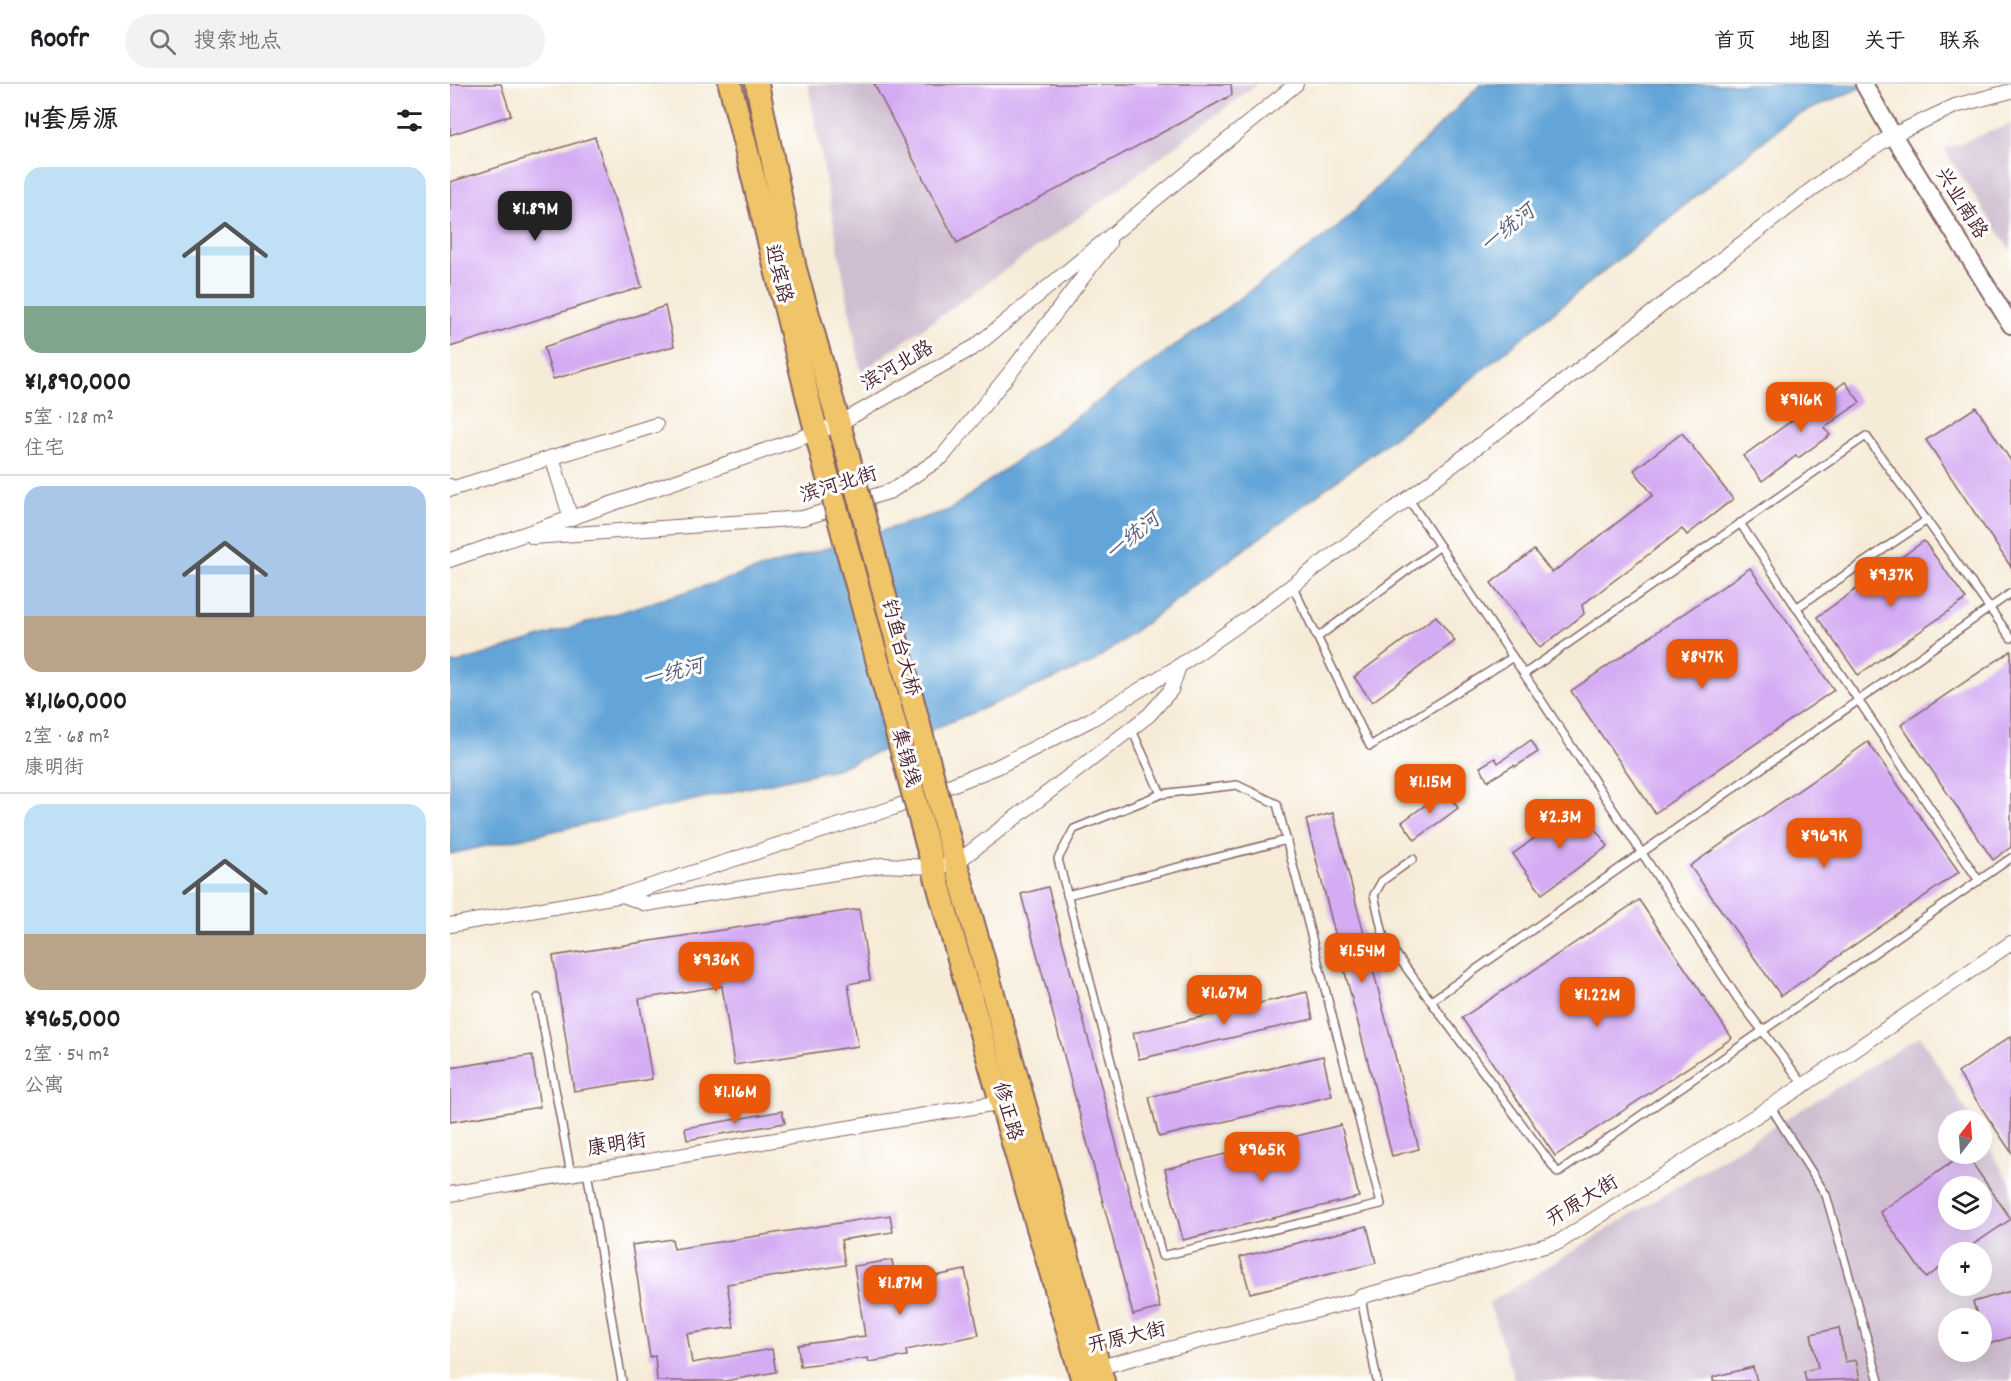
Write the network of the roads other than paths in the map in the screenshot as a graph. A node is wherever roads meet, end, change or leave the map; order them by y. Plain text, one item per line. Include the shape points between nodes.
1 (730, 84) edge
2 (757, 84) edge
3 (1296, 84) edge
4 (1864, 84) edge
5 (2011, 90) edge
6 (1893, 135) junction
7 (1123, 225) junction
8 (2011, 325) edge
9 (840, 423) junction
10 (656, 425) dead end
11 (815, 434) junction
12 (848, 456) joint
13 (552, 457) junction
14 (824, 463) joint
15 (450, 486) edge
16 (1408, 498) junction
17 (571, 519) junction
18 (1927, 520) junction
19 (1740, 523) junction
20 (516, 538) junction
21 (1440, 546) junction
22 (450, 560) edge
23 (1292, 585) junction
24 (2011, 593) edge
25 (1797, 608) junction
26 (1990, 608) junction
27 (1317, 637) junction
28 (2011, 638) edge
29 (1513, 657) junction
30 (1179, 666) junction
31 (1524, 674) junction
32 (1858, 700) junction
33 (1131, 728) junction
34 (1161, 794) junction
35 (1287, 840) junction
36 (938, 842) junction
37 (1642, 852) junction
38 (2011, 858) edge
39 (1413, 859) dead end
40 (956, 863) junction
41 (933, 867) junction
42 (1979, 880) junction
43 (623, 895) junction
44 (1067, 895) junction
45 (450, 925) edge
46 (2011, 943) edge
47 (538, 998) dead end
48 (1431, 1000) junction
49 (1762, 1030) junction
50 (1804, 1084) junction
51 (1003, 1102) junction
52 (1770, 1106) junction
53 (587, 1171) junction
54 (571, 1174) junction
55 (450, 1194) edge
56 (1360, 1298) junction
57 (1092, 1375) edge
58 (622, 1381) edge
59 (1377, 1381) edge
60 (1879, 1381) edge

1 - 11 highway, 迎宾路
2 - 9 highway, 迎宾路 via 795,269
3 - 7 street, 滨河北路
4 - 6 street, 兴业南路
5 - 6 street via 1955,106
6 - 8 street, 兴业南路
6 - 16 street via 1829,176
7 - 9 street, 滨河北路 via 976,346
7 - 20 street, 滨河北街 via 942,457 891,491 803,518
9 - 11 street, 滨河北路
9 - 12 highway, 迎宾路
10 - 13 street
11 - 14 highway, 迎宾路
11 - 17 street, 滨河北路
12 - 36 highway, 钓鱼台大桥, bridge
13 - 15 street via 451,489
13 - 17 street
14 - 36 highway, 集锡线, bridge
16 - 21 lane
16 - 23 street
17 - 20 street, 滨河北路
18 - 19 lane via 1866,435
18 - 25 lane
18 - 26 lane
19 - 25 lane
19 - 31 lane
20 - 22 street, 滨河北路
21 - 27 lane
21 - 29 lane
23 - 27 lane
23 - 30 street
24 - 26 lane
25 - 32 lane
26 - 28 lane
26 - 32 lane
27 - 29 lane via 1370,746
29 - 31 lane
30 - 33 street via 1171,690
30 - 43 street via 1090,720 997,767 889,809
31 - 37 lane
32 - 37 lane
32 - 42 lane
33 - 34 lane
33 - 40 street
34 - 35 lane via 1236,785 1277,804
34 - 44 lane via 1074,829 1058,859
35 - 44 lane
35 - 44 lane via 1381,1204 1162,1256
36 - 40 highway, 集锡线
36 - 41 highway, 修正路
37 - 48 lane
37 - 49 lane
38 - 42 lane
39 - 48 lane via 1382,881 1374,895 1384,938
40 - 41 street
40 - 57 highway, 修正路
41 - 43 street via 883,866 646,904
41 - 51 highway, 修正路
42 - 49 lane
43 - 45 street
46 - 50 street, 开原大街
47 - 54 lane
48 - 49 lane via 1558,1173
49 - 50 lane
50 - 52 street, 开原大街
51 - 53 street, 康明街
51 - 57 highway, 修正路
52 - 56 street, 开原大街 via 1559,1242
52 - 60 lane via 1826,1195
53 - 54 street, 康明街
53 - 58 lane
54 - 55 street, 康明街
56 - 57 street, 开原大街
56 - 59 lane

